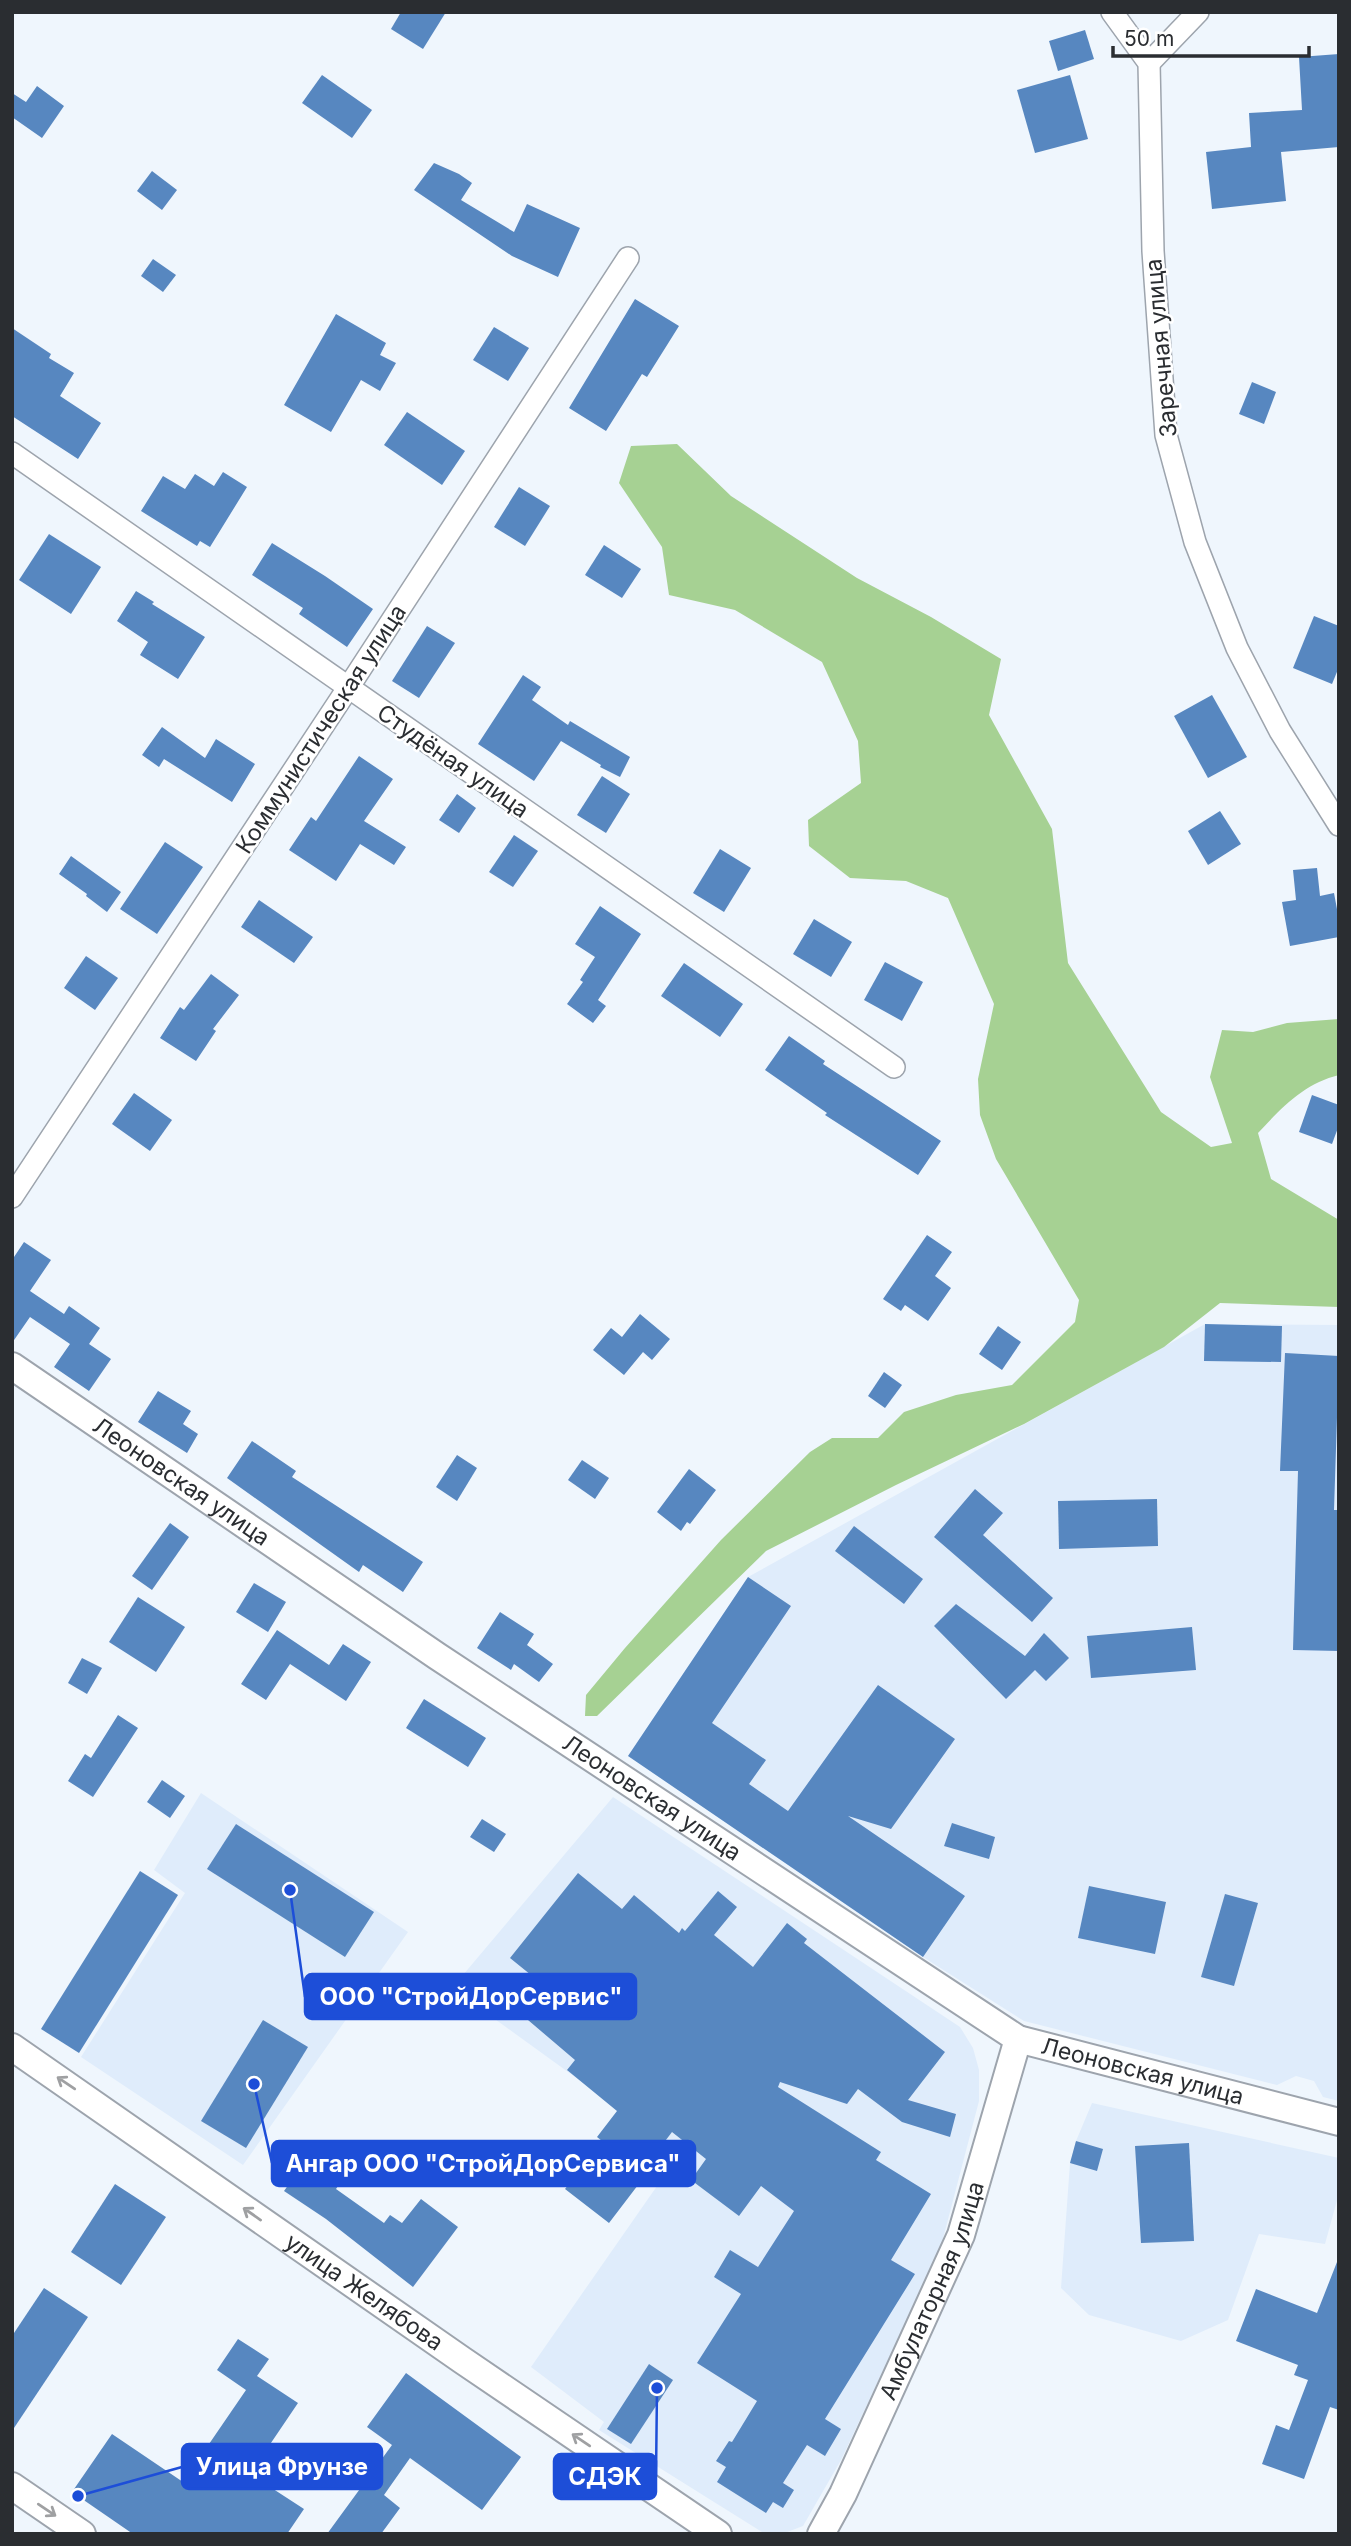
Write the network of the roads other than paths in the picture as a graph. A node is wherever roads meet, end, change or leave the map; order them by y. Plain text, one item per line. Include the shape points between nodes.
1 (1111, 12) edge
2 (1198, 12) edge
3 (1149, 63) junction
4 (628, 258) dead end
5 (12, 453) edge
6 (348, 688) junction
7 (1339, 825) edge
8 (894, 1067) dead end
9 (12, 1197) edge
10 (12, 1367) edge
11 (1018, 2039) junction
12 (12, 2047) edge
13 (1339, 2122) edge
14 (12, 2486) edge
15 (82, 2534) edge
16 (718, 2534) edge
17 (821, 2534) edge

1 - 3 street
2 - 3 street
3 - 7 street, Заречная улица via 1153,251 1167,435 1195,542 1237,648 1280,731
4 - 6 street, Коммунистическая улица
5 - 6 street, Студёная улица
6 - 8 street, Студёная улица
6 - 9 street, Коммунистическая улица
10 - 11 street, Леоновская улица via 437,1656
11 - 13 street, Леоновская улица
11 - 17 street, Амбулаторная улица via 961,2235
16 -> 12 street, улица Желябова
14 -> 15 street

